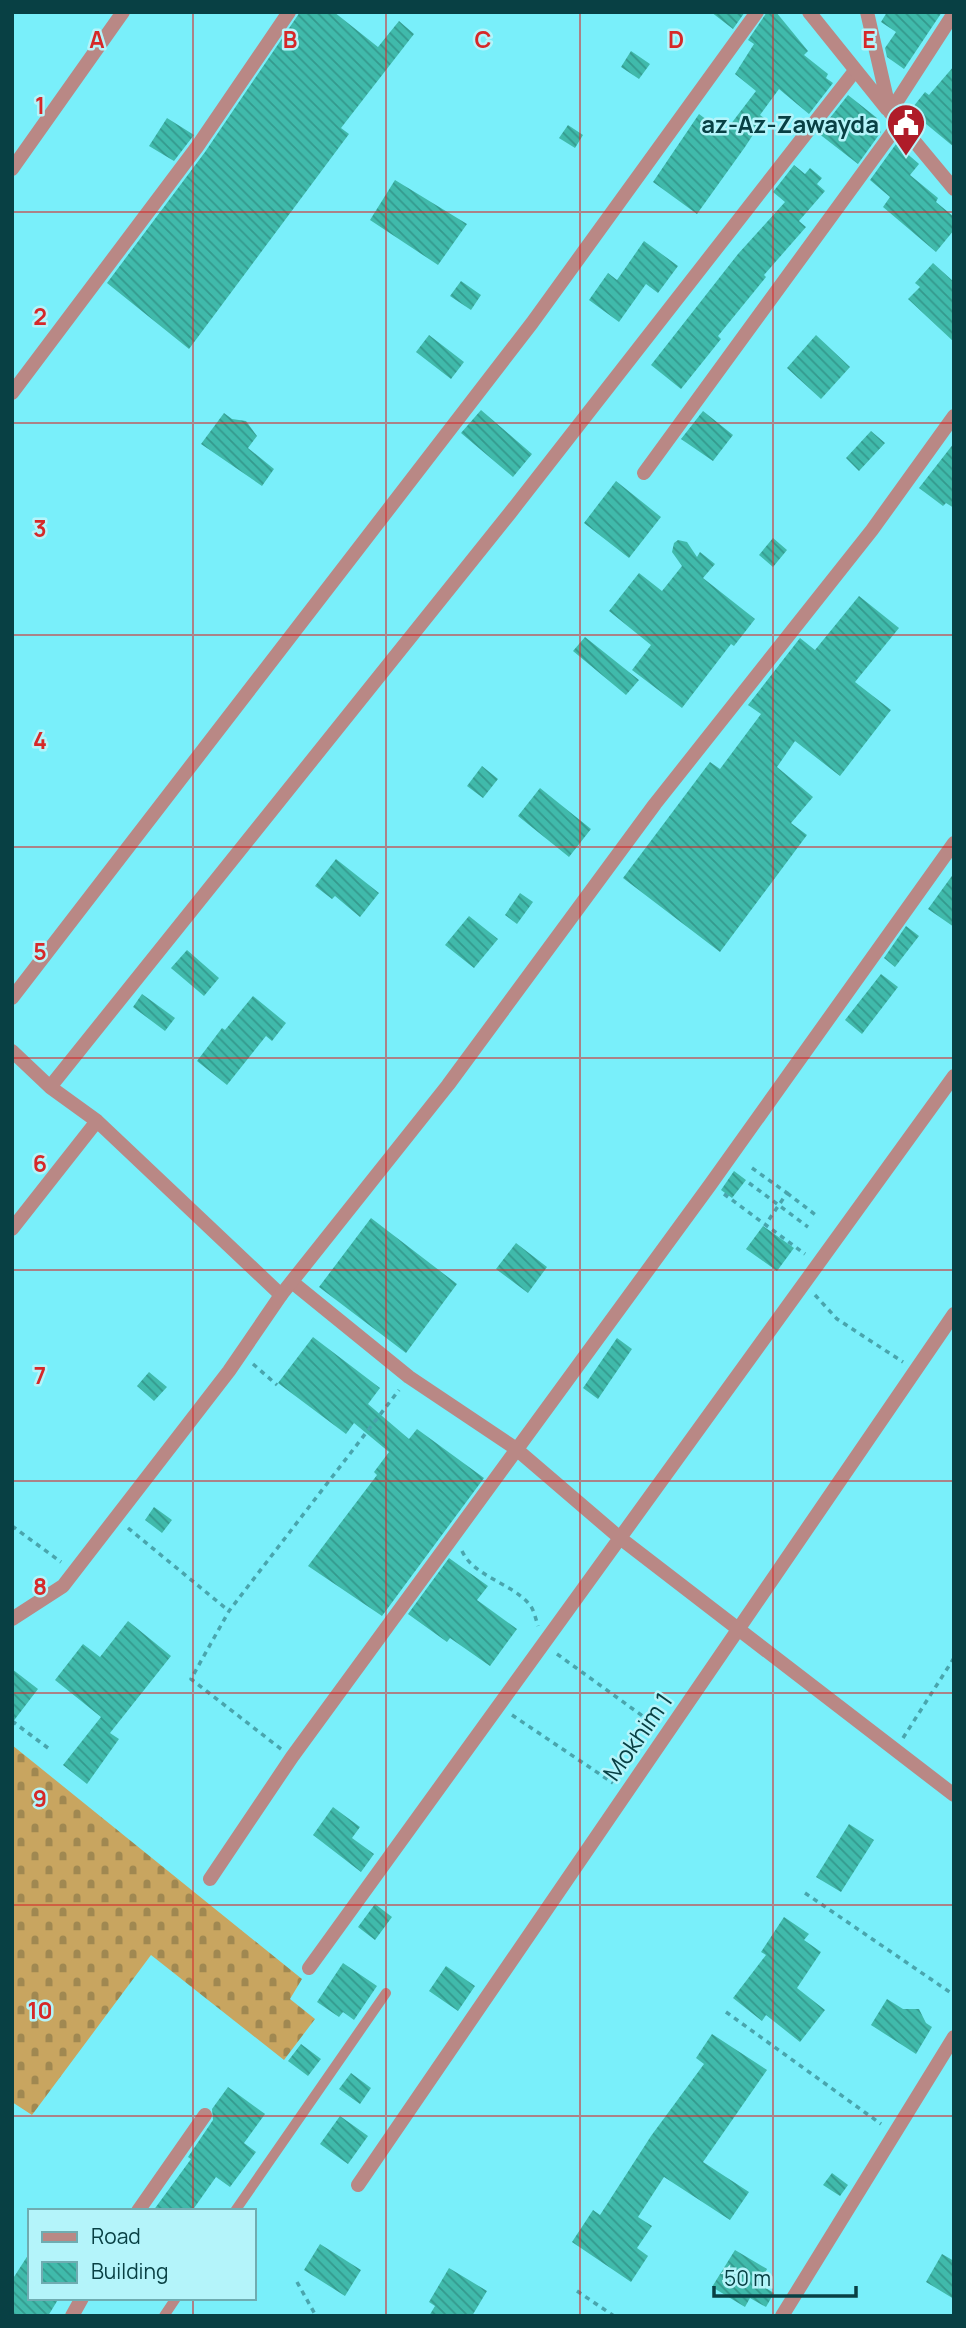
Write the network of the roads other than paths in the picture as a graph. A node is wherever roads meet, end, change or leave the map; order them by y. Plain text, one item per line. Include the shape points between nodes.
1 (289, 12) edge
2 (757, 12) edge
3 (809, 12) edge
4 (867, 12) edge
5 (954, 13) edge
6 (116, 15) edge
7 (854, 72) junction
8 (895, 117) junction
9 (12, 169) edge
10 (954, 190) edge
11 (12, 393) edge
12 (954, 416) edge
13 (645, 473) dead end
14 (954, 843) edge
15 (12, 998) edge
16 (12, 1051) edge
17 (954, 1076) edge
18 (50, 1087) junction
19 (97, 1121) junction
20 (12, 1229) edge
21 (292, 1282) junction
22 (281, 1295) junction
23 (954, 1314) edge
24 (515, 1448) junction
25 (620, 1538) junction
26 (12, 1619) edge
27 (737, 1630) junction
28 (954, 1795) edge
29 (210, 1879) dead end
30 (309, 1968) dead end
31 (386, 1993) dead end
32 (954, 2037) edge
33 (205, 2115) dead end
34 (358, 2185) dead end
35 (139, 2209) edge
36 (237, 2209) edge
37 (81, 2300) edge
38 (175, 2300) edge
39 (72, 2316) edge
40 (164, 2316) edge
41 (782, 2316) edge

1 - 11 street via 197,147
2 - 15 street via 532,323
3 - 7 street
4 - 8 street
5 - 8 street
6 - 9 street
7 - 8 street
7 - 18 street via 510,513
8 - 10 street
8 - 13 street
12 - 21 street via 872,530 655,804 448,1085
14 - 24 street
16 - 18 street
17 - 25 street
18 - 19 street
19 - 20 street
19 - 22 street
21 - 22 street
21 - 24 street via 409,1377
22 - 26 street via 63,1586
23 - 27 street, Mokhim 1
24 - 25 street
24 - 29 street via 292,1756
25 - 27 street
25 - 30 street
27 - 28 street
27 - 34 street, Mokhim 1
31 - 36 lane
32 - 41 street
33 - 35 street
37 - 39 street
38 - 40 lane

